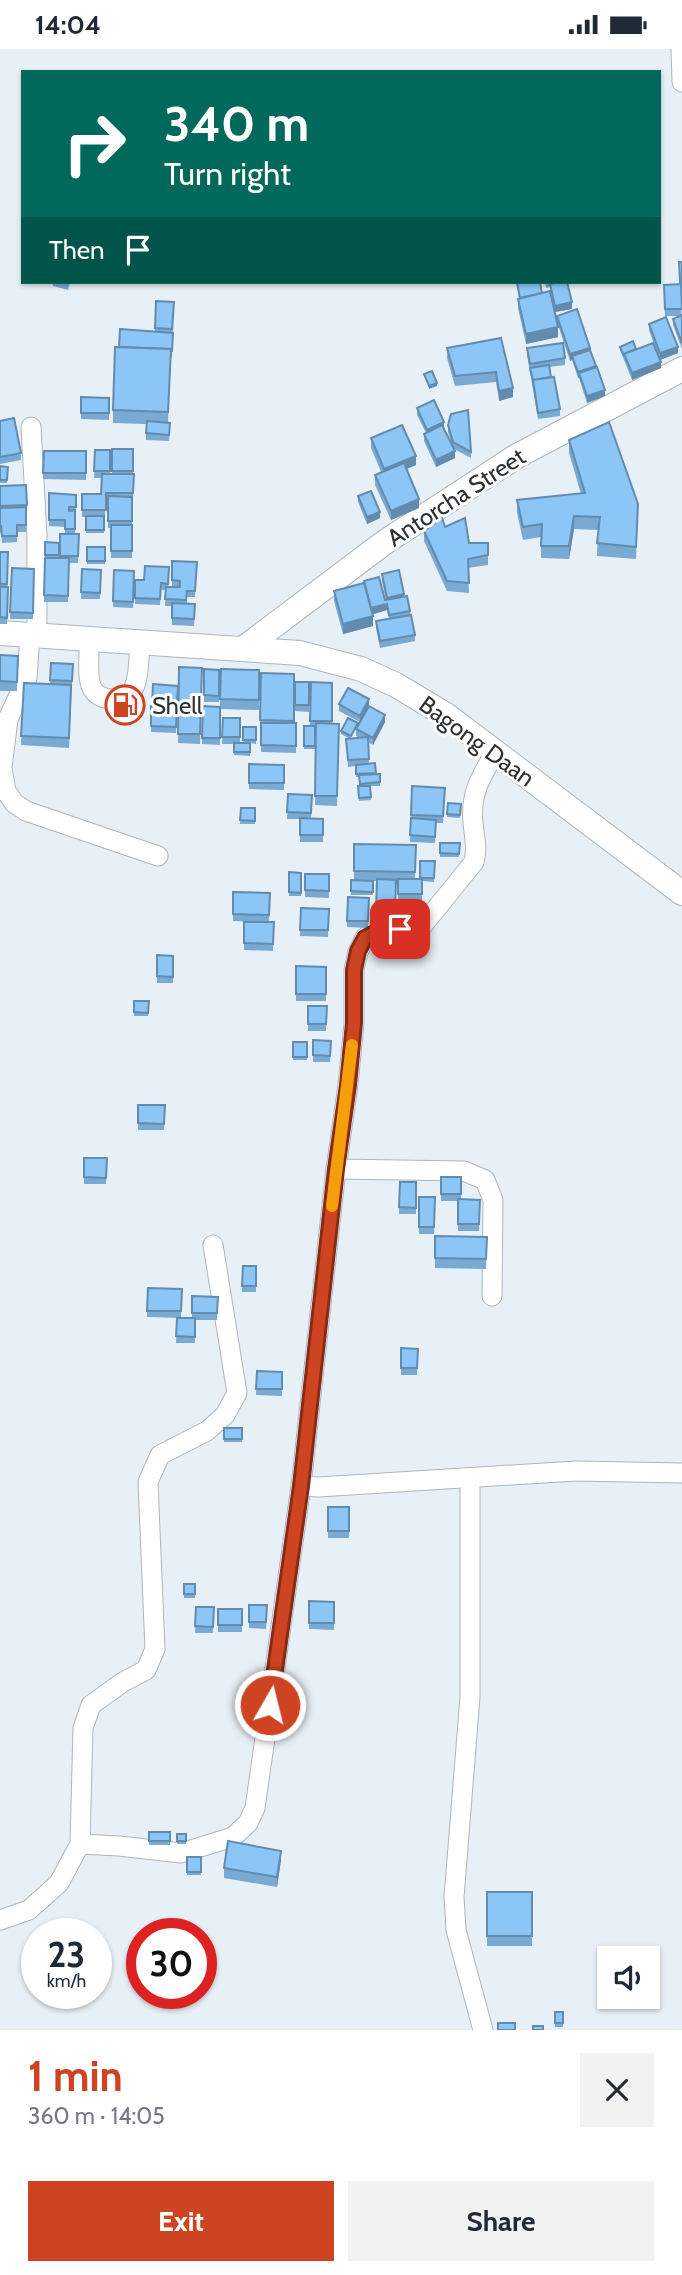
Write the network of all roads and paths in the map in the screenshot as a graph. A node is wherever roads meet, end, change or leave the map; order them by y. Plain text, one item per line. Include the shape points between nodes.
1 (681, 49) edge
2 (682, 82) edge
3 (682, 369) edge
4 (31, 427) dead end
5 (0, 633) edge
6 (34, 636) junction
7 (89, 640) junction
8 (140, 642) junction
9 (244, 648) junction
10 (495, 753) junction
11 (158, 856) dead end
12 (682, 893) edge
13 (336, 1169) junction
14 (213, 1244) dead end
15 (492, 1296) dead end
16 (682, 1473) edge
17 (470, 1479) junction
18 (301, 1486) junction
19 (80, 1844) junction
20 (0, 1920) edge
21 (483, 2030) edge

1 - 2 street
3 - 9 main road, Antorcha Street via 506,463 385,542
4 - 6 street via 37,536
5 - 6 main road, Bagong Daan
6 - 7 main road, Bagong Daan
6 - 11 street via 27,678 8,719 4,741 6,791 26,811
7 - 8 main road, Bagong Daan
7 - 8 street via 91,686 102,698 115,701 126,699 135,689
8 - 9 main road, Bagong Daan
9 - 10 main road, Bagong Daan via 300,653 361,669 446,715
10 - 12 main road, Bagong Daan
10 - 13 street via 474,792 474,862 423,925 374,933 358,951 348,1085
13 - 15 street via 464,1171 485,1180 493,1200
13 - 18 street
14 - 19 street via 237,1393 225,1415 207,1431 160,1455 148,1482 155,1649 146,1670 92,1705 83,1728
16 - 17 street via 576,1471
17 - 18 street
17 - 21 street via 470,1697 454,1897 456,1930
18 - 19 street via 255,1808 248,1823 233,1837 181,1853
19 - 20 street via 59,1883 29,1910

